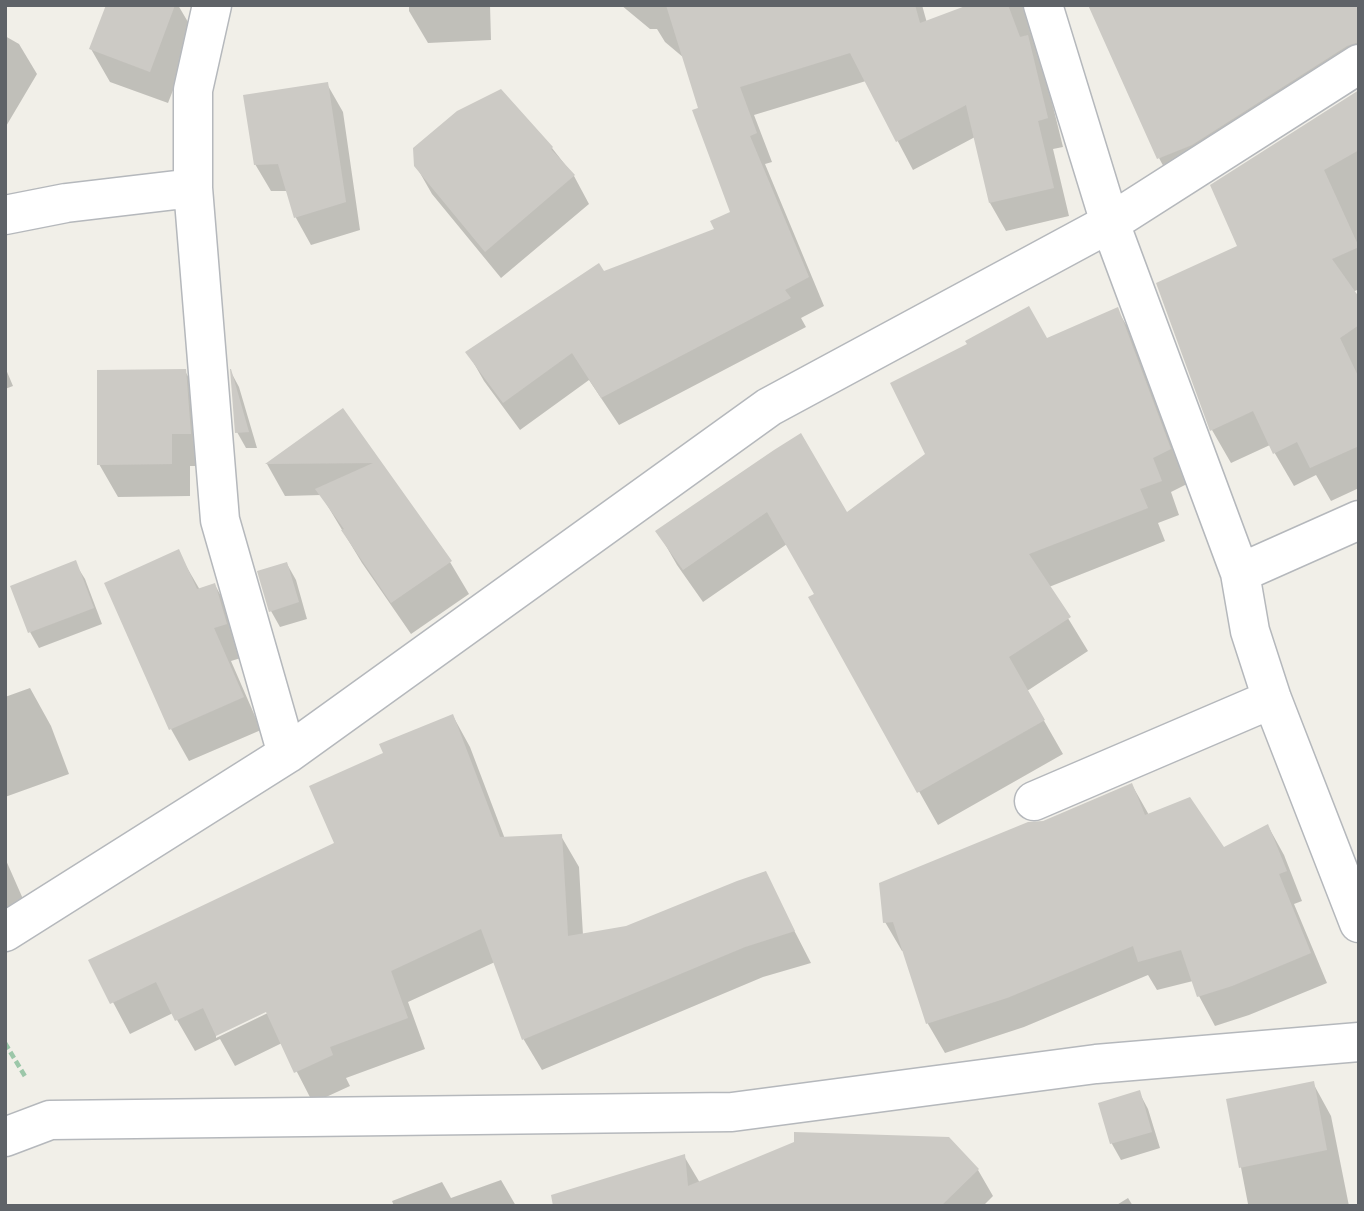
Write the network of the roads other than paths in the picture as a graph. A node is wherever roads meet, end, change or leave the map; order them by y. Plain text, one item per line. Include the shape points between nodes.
1 (212, 5) edge
2 (1043, 5) edge
3 (1359, 64) edge
4 (193, 188) junction
5 (5, 215) edge
6 (1110, 223) junction
7 (1359, 520) edge
8 (1240, 573) junction
9 (1272, 699) junction
10 (287, 754) junction
11 (1034, 801) dead end
12 (1359, 923) edge
13 (5, 932) edge
14 (1359, 1042) edge
15 (5, 1137) edge

1 - 4 street via 193,90
2 - 6 street
3 - 6 street
4 - 5 street
4 - 10 street via 220,520
6 - 8 street
6 - 10 street via 769,407
7 - 8 street
8 - 9 street via 1250,631
9 - 11 street
9 - 12 street
10 - 13 street
14 - 15 street via 1096,1063 732,1112 50,1119

